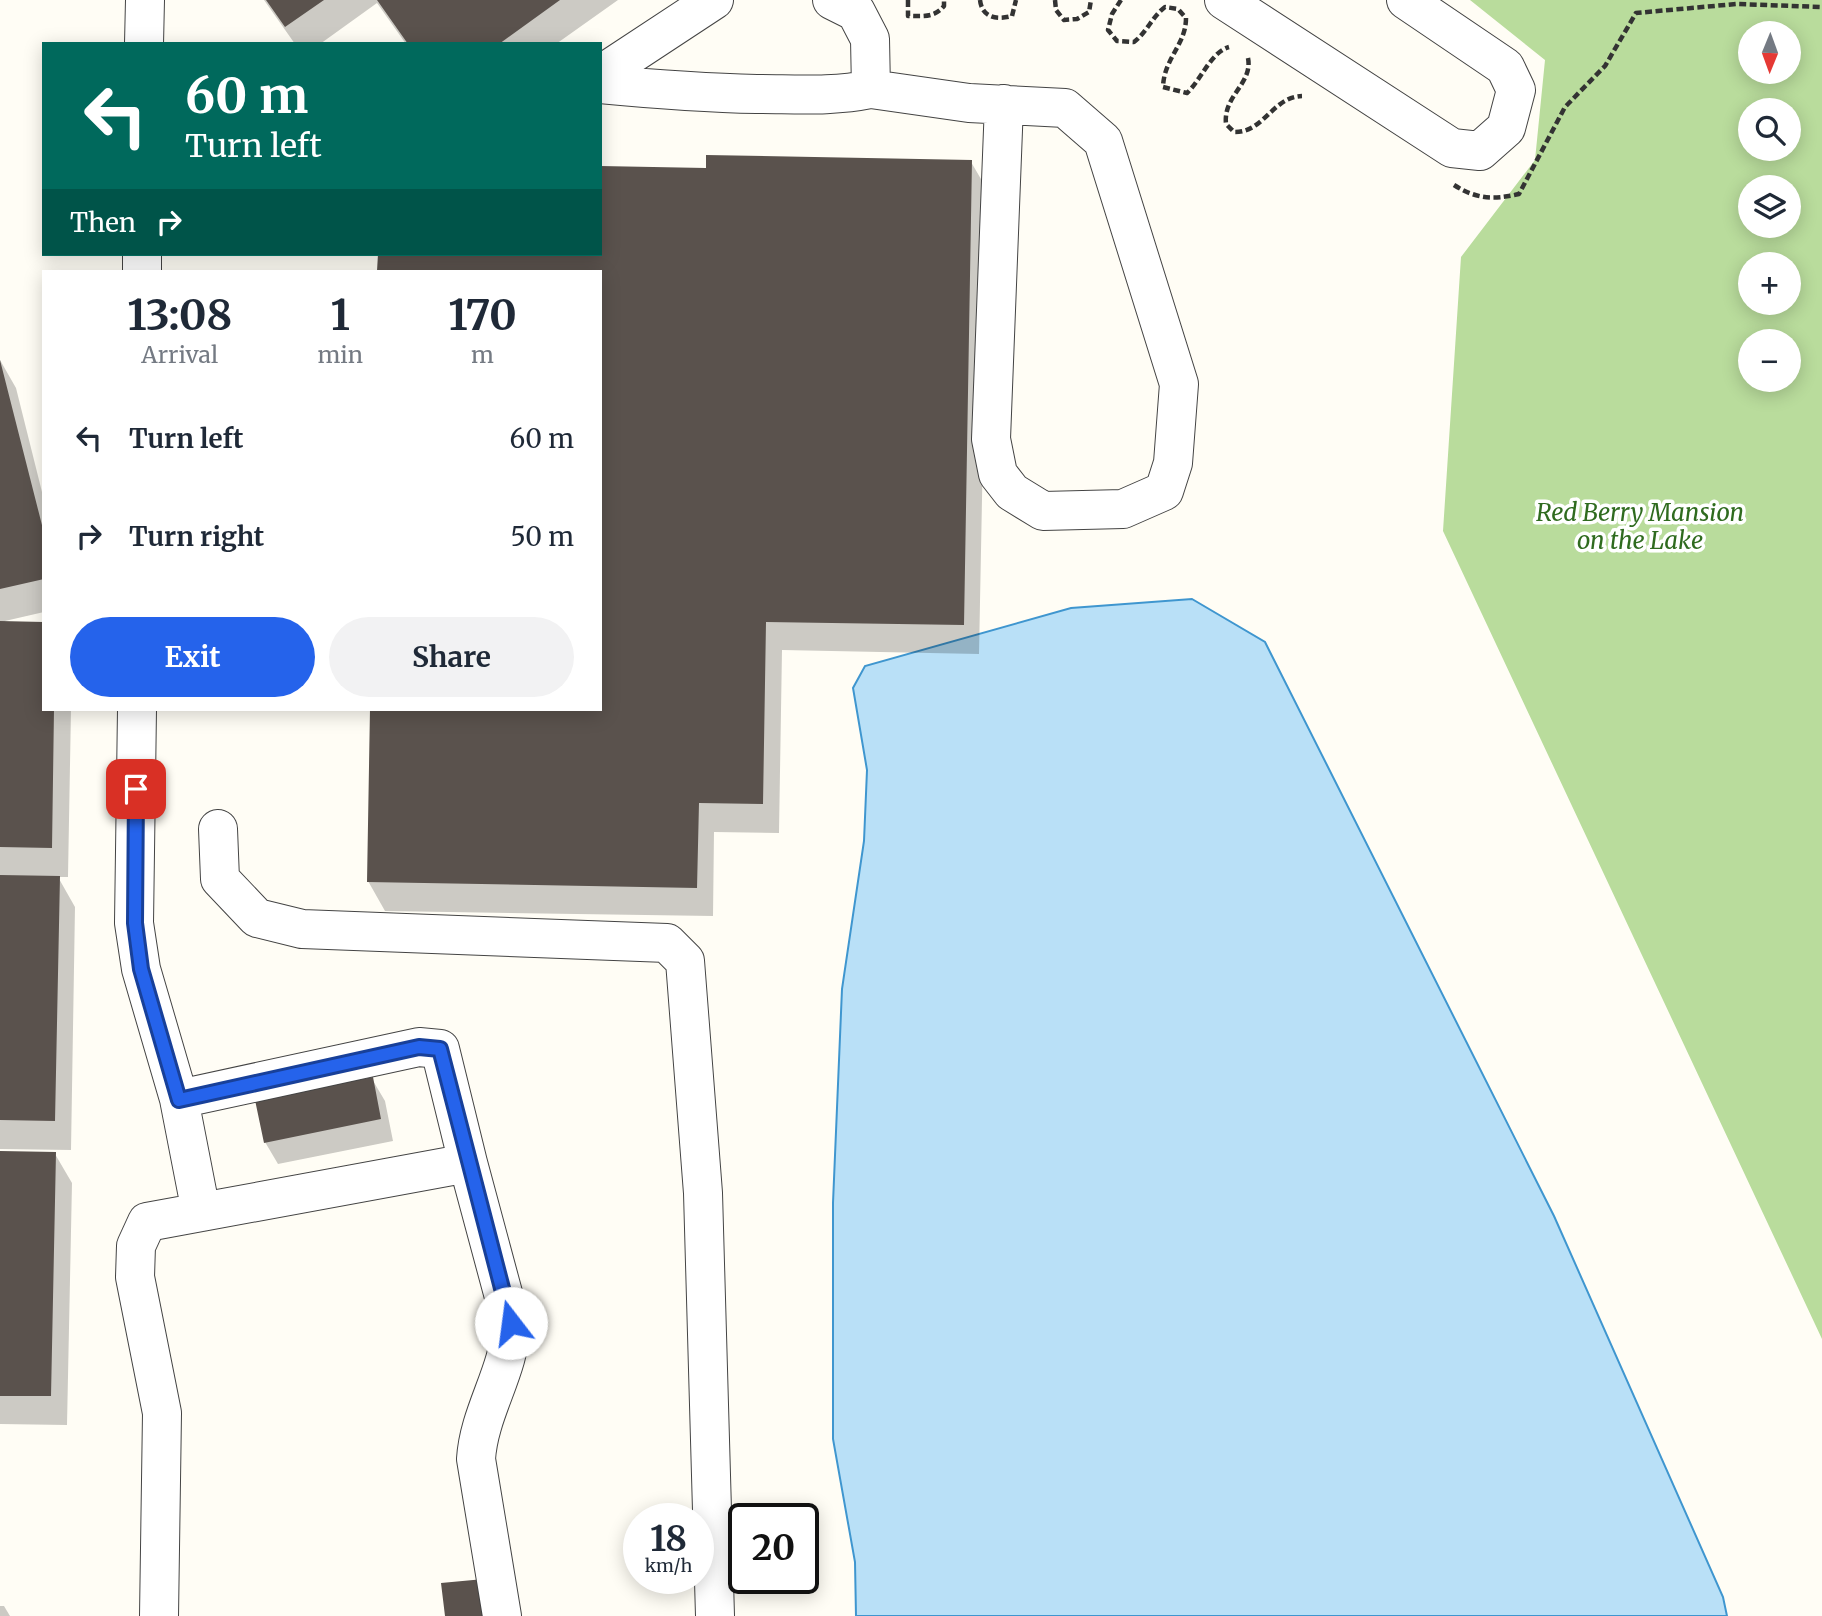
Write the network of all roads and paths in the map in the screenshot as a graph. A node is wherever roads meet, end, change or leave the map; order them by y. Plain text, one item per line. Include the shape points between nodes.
1 (145, 0) edge
2 (714, 0) edge
3 (832, 0) edge
4 (908, 0) edge
5 (944, 0) edge
6 (980, 0) edge
7 (1016, 0) edge
8 (1055, 0) edge
9 (1091, 0) edge
10 (1121, 0) edge
11 (1224, 0) edge
12 (1406, 0) edge
13 (1822, 7) edge
14 (1255, 31) edge
15 (145, 42) edge
16 (602, 74) edge
17 (602, 84) edge
18 (871, 89) junction
19 (1307, 97) dead end
20 (1004, 104) junction
21 (1445, 179) dead end
22 (137, 711) edge
23 (218, 829) dead end
24 (179, 1100) junction
25 (468, 1163) junction
26 (201, 1212) junction
27 (159, 1616) edge
28 (502, 1616) edge
29 (715, 1616) edge

1 - 15 lane
2 - 16 lane
3 - 18 lane via 856,12 870,39
4 - 5 path via 908,16 926,17 937,14
6 - 7 path via 988,16 1001,19 1012,16
8 - 9 path via 1064,20 1088,12
10 - 14 path via 1108,30 1118,41 1134,42 1165,7 1178,9 1186,18 1186,32 1164,73 1163,87 1174,93 1187,93 1214,57
11 - 14 lane
12 - 14 lane via 1505,67 1517,90 1506,128 1480,151 1452,148
13 - 21 path via 1735,4 1636,13 1605,66 1565,107 1518,194 1494,200 1469,194
14 - 19 path via 1249,67 1225,112 1226,124 1234,132 1247,132 1281,102
17 - 18 lane via 805,97
18 - 20 lane
20 - 20 lane via 1065,108 1103,141 1178,384 1173,463 1164,491 1123,509 1043,511 1012,492 999,474 991,439
22 - 24 lane via 135,923 141,969
23 - 29 lane via 220,879 257,918 302,929 667,943 685,961 703,1194
24 - 25 lane via 419,1047 440,1049
24 - 26 lane
25 - 26 lane
25 - 28 lane via 511,1323 511,1347 478,1435 476,1460
26 - 27 lane via 147,1222 136,1246 135,1277 162,1413

